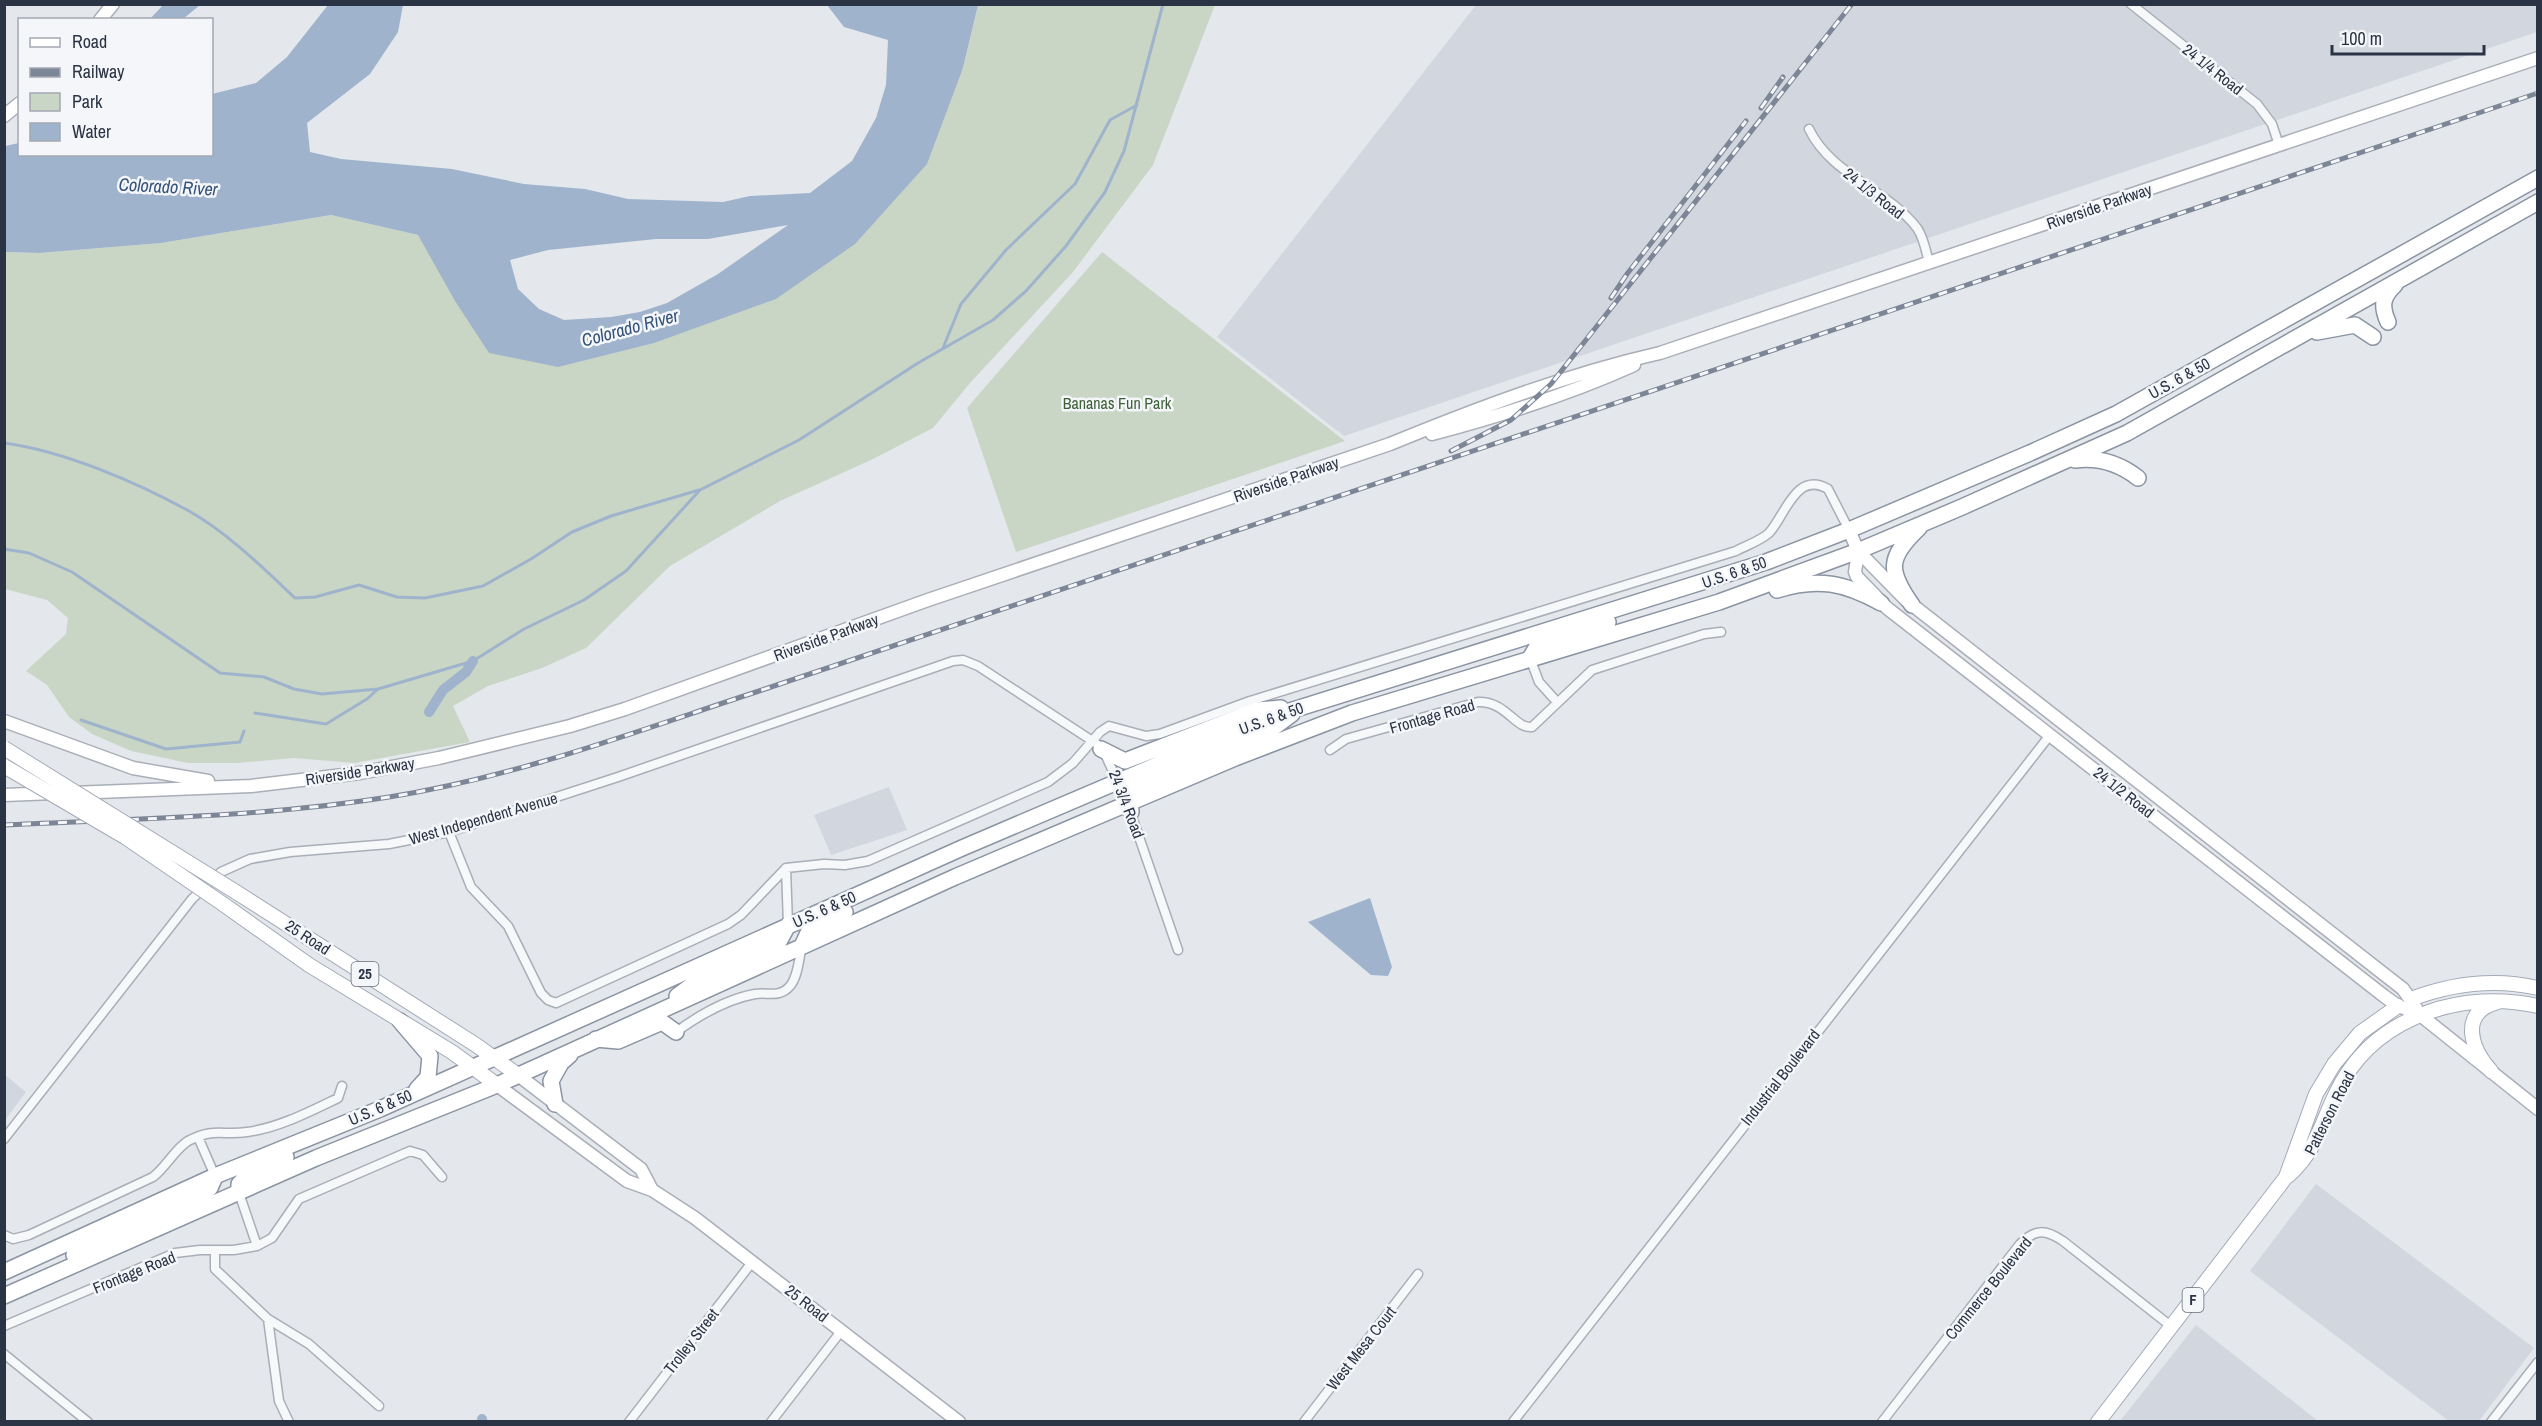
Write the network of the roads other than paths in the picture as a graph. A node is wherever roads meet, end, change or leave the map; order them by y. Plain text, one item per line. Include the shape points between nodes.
1 (113, 4) edge
2 (2131, 4) edge
3 (102, 18) edge
4 (2538, 58) edge
5 (18, 105) edge
6 (4, 116) edge
7 (1809, 129) dead end
8 (2278, 145) junction
9 (2538, 178) edge
10 (2538, 202) edge
11 (1929, 263) junction
12 (2410, 273) junction
13 (2388, 322) dead end
14 (2297, 337) junction
15 (2373, 337) dead end
16 (2057, 465) junction
17 (2138, 478) dead end
18 (1927, 521) junction
19 (1849, 530) junction
20 (1858, 550) junction
21 (1686, 588) junction
22 (1719, 602) junction
23 (1881, 603) junction
24 (1912, 605) junction
25 (1721, 632) dead end
26 (1530, 658) junction
27 (963, 660) joint
28 (2001, 697) junction
29 (1557, 702) junction
30 (1302, 707) junction
31 (4, 721) edge
32 (2065, 723) junction
33 (2050, 735) junction
34 (1097, 744) junction
35 (4, 748) edge
36 (1330, 750) dead end
37 (2118, 765) junction
38 (4, 766) edge
39 (1120, 781) junction
40 (251, 786) junction
41 (4, 795) edge
42 (1130, 805) junction
43 (449, 832) junction
44 (962, 848) junction
45 (786, 868) junction
46 (788, 925) junction
47 (802, 946) junction
48 (1178, 950) dead end
49 (2538, 988) edge
50 (2411, 999) junction
51 (2505, 1000) junction
52 (2398, 1006) junction
53 (2538, 1006) edge
54 (660, 1010) junction
55 (2419, 1014) junction
56 (400, 1021) junction
57 (676, 1032) joint
58 (590, 1042) junction
59 (493, 1057) junction
60 (472, 1067) junction
61 (2491, 1071) junction
62 (518, 1075) junction
63 (497, 1085) junction
64 (342, 1086) dead end
65 (555, 1104) junction
66 (2538, 1108) edge
67 (380, 1109) junction
68 (332, 1128) junction
69 (198, 1137) junction
70 (4, 1139) edge
71 (215, 1176) junction
72 (442, 1177) dead end
73 (2286, 1177) junction
74 (652, 1190) junction
75 (239, 1193) junction
76 (4, 1235) edge
77 (257, 1246) junction
78 (215, 1250) junction
79 (753, 1261) junction
80 (4, 1272) edge
81 (1418, 1274) dead end
82 (38, 1281) junction
83 (4, 1296) edge
84 (268, 1319) junction
85 (4, 1326) edge
86 (2172, 1327) junction
87 (842, 1330) junction
88 (4, 1354) edge
89 (2538, 1362) edge
90 (379, 1406) dead end
91 (88, 1422) edge
92 (289, 1422) edge
93 (629, 1422) edge
94 (771, 1422) edge
95 (959, 1422) edge
96 (1304, 1422) edge
97 (1513, 1422) edge
98 (1882, 1422) edge
99 (2098, 1422) edge
100 (2491, 1422) edge

1 - 3 main road
2 - 8 street, 24 1/4 Road via 2257,104 2272,124
4 - 8 main road, Riverside Parkway
5 - 6 main road
7 - 11 street, 24 1/3 Road via 1824,153 1918,230
8 - 11 main road, Riverside Parkway
9 - 19 highway, U.S. 6 & 50 via 2116,414
10 - 12 highway, U.S. 6 & 50
11 - 40 main road, Riverside Parkway via 1660,352 1592,370 1390,444 928,600 625,709 439,758 360,773
12 - 13 highway via 2385,296 2382,304
12 - 14 highway, U.S. 6 & 50
14 - 15 highway via 2355,325
14 - 16 highway, U.S. 6 & 50 via 2127,433
16 - 17 highway via 2077,460 2106,461
16 - 18 highway, U.S. 6 & 50
18 - 20 highway, U.S. 6 & 50
18 - 24 highway via 1904,544 1894,563 1895,579
19 - 20 main road, 24 1/2 Road
19 - 21 highway, U.S. 6 & 50
19 - 34 street via 1828,489 1811,485 1790,498 1765,536 1736,551 1250,701 1160,734 1140,735 1109,726
20 - 22 highway, U.S. 6 & 50
20 - 23 main road, 24 1/2 Road via 1857,578
20 - 24 main road, 24 1/2 Road via 1892,589
21 - 26 highway via 1657,606 1538,645
21 - 30 highway, U.S. 6 & 50
22 - 23 highway via 1740,602 1804,583 1841,584
22 - 26 highway, U.S. 6 & 50
23 - 28 main road, 24 1/2 Road
24 - 32 main road, 24 1/2 Road
25 - 29 street, Frontage Road via 1600,666
26 - 29 street via 1539,682
26 - 42 highway, U.S. 6 & 50 via 1352,713
27 - 34 street, 24 3/4 Road
27 - 43 street, West Independent Avenue
28 - 32 main road via 2051,724
28 - 33 main road, 24 1/2 Road
29 - 36 street, Frontage Road via 1528,728 1494,704 1478,702 1346,739
30 - 34 highway via 1257,710 1125,761
30 - 39 highway, U.S. 6 & 50
30 - 42 highway via 1273,728 1139,783 1130,795
31 - 40 main road, Riverside Parkway via 133,768
32 - 37 main road, 24 1/2 Road
33 - 37 main road via 2069,737
33 - 52 main road, 24 1/2 Road
33 - 97 street, Industrial Boulevard
34 - 39 street, 24 3/4 Road
34 - 45 street via 1048,782 868,861
35 - 59 main road, 25 Road / 25, bridge
37 - 50 main road, 24 1/2 Road
38 - 56 main road, 25 Road / 25, bridge via 125,837 309,965
39 - 42 street, 24 3/4 Road
39 - 44 highway, U.S. 6 & 50
40 - 41 main road, Riverside Parkway
42 - 47 highway, U.S. 6 & 50
42 - 48 street, 24 3/4 Road
43 - 45 street via 471,887 508,926 541,993 552,1002 560,1002 728,924
43 - 70 street, West Independent Avenue via 378,846 267,855 236,863 221,872 192,899
44 - 46 highway, U.S. 6 & 50
44 - 47 highway via 915,880 827,920 809,932
45 - 46 street
46 - 54 highway via 779,942 696,982
46 - 59 highway, U.S. 6 & 50
47 - 54 highway, U.S. 6 & 50
47 - 57 street via 790,986 777,995 742,998 696,1017
49 - 50 main road, Patterson Road / F via 2478,982
50 - 52 main road, Patterson Road / F
50 - 55 main road, 24 1/2 Road
51 - 53 main road, Patterson Road / F
51 - 55 main road, Patterson Road / F via 2468,1002
51 - 61 main road via 2482,1009 2474,1022 2474,1046
52 - 55 main road, 24 1/2 Road
52 - 73 main road, Patterson Road / F via 2360,1033 2334,1064 2316,1095
54 - 58 highway, U.S. 6 & 50
55 - 61 main road, 24 1/2 Road
55 - 73 main road, Patterson Road / F via 2394,1029 2350,1068 2315,1145
56 - 60 main road, 25 Road / 25
56 - 67 highway via 427,1050 430,1070 416,1090
57 - 58 highway via 662,1022 618,1041
58 - 62 highway, U.S. 6 & 50
58 - 65 highway via 553,1073
59 - 60 highway, U.S. 6 & 50
59 - 62 main road, 25 Road / 25
60 - 63 main road, 25 Road / 25
60 - 67 highway, U.S. 6 & 50
61 - 66 main road, 24 1/2 Road
62 - 63 highway, U.S. 6 & 50
62 - 65 main road, 25 Road / 25
63 - 74 main road, 25 Road / 25 via 620,1176
63 - 75 highway, U.S. 6 & 50
64 - 69 street via 338,1098 277,1124 246,1132 214,1131
65 - 74 main road, 25 Road / 25 via 641,1169
67 - 68 highway, U.S. 6 & 50
68 - 71 highway, U.S. 6 & 50
68 - 75 highway via 310,1146 246,1177 239,1184
69 - 71 street
69 - 76 street via 185,1143 153,1177 29,1234 13,1239
71 - 80 highway, U.S. 6 & 50
71 - 82 highway via 210,1188 193,1201 103,1240
72 - 77 street via 420,1152 410,1151 299,1199 272,1238
73 - 86 main road, Patterson Road / F
74 - 79 main road, 25 Road / 25
75 - 77 street
75 - 82 highway, U.S. 6 & 50
77 - 78 street, Frontage Road
78 - 84 street via 215,1269
78 - 85 street, Frontage Road via 175,1253 150,1262
79 - 87 main road, 25 Road / 25
79 - 93 street, Trolley Street
81 - 96 street, West Mesa Court
82 - 83 highway, U.S. 6 & 50
84 - 90 street via 309,1344
84 - 92 street via 279,1401
86 - 98 street, Commerce Boulevard via 2062,1241 2044,1231 2036,1232 2020,1244
86 - 99 main road, Patterson Road / F
87 - 94 street
87 - 95 main road, 25 Road / 25
88 - 91 street
89 - 100 street

